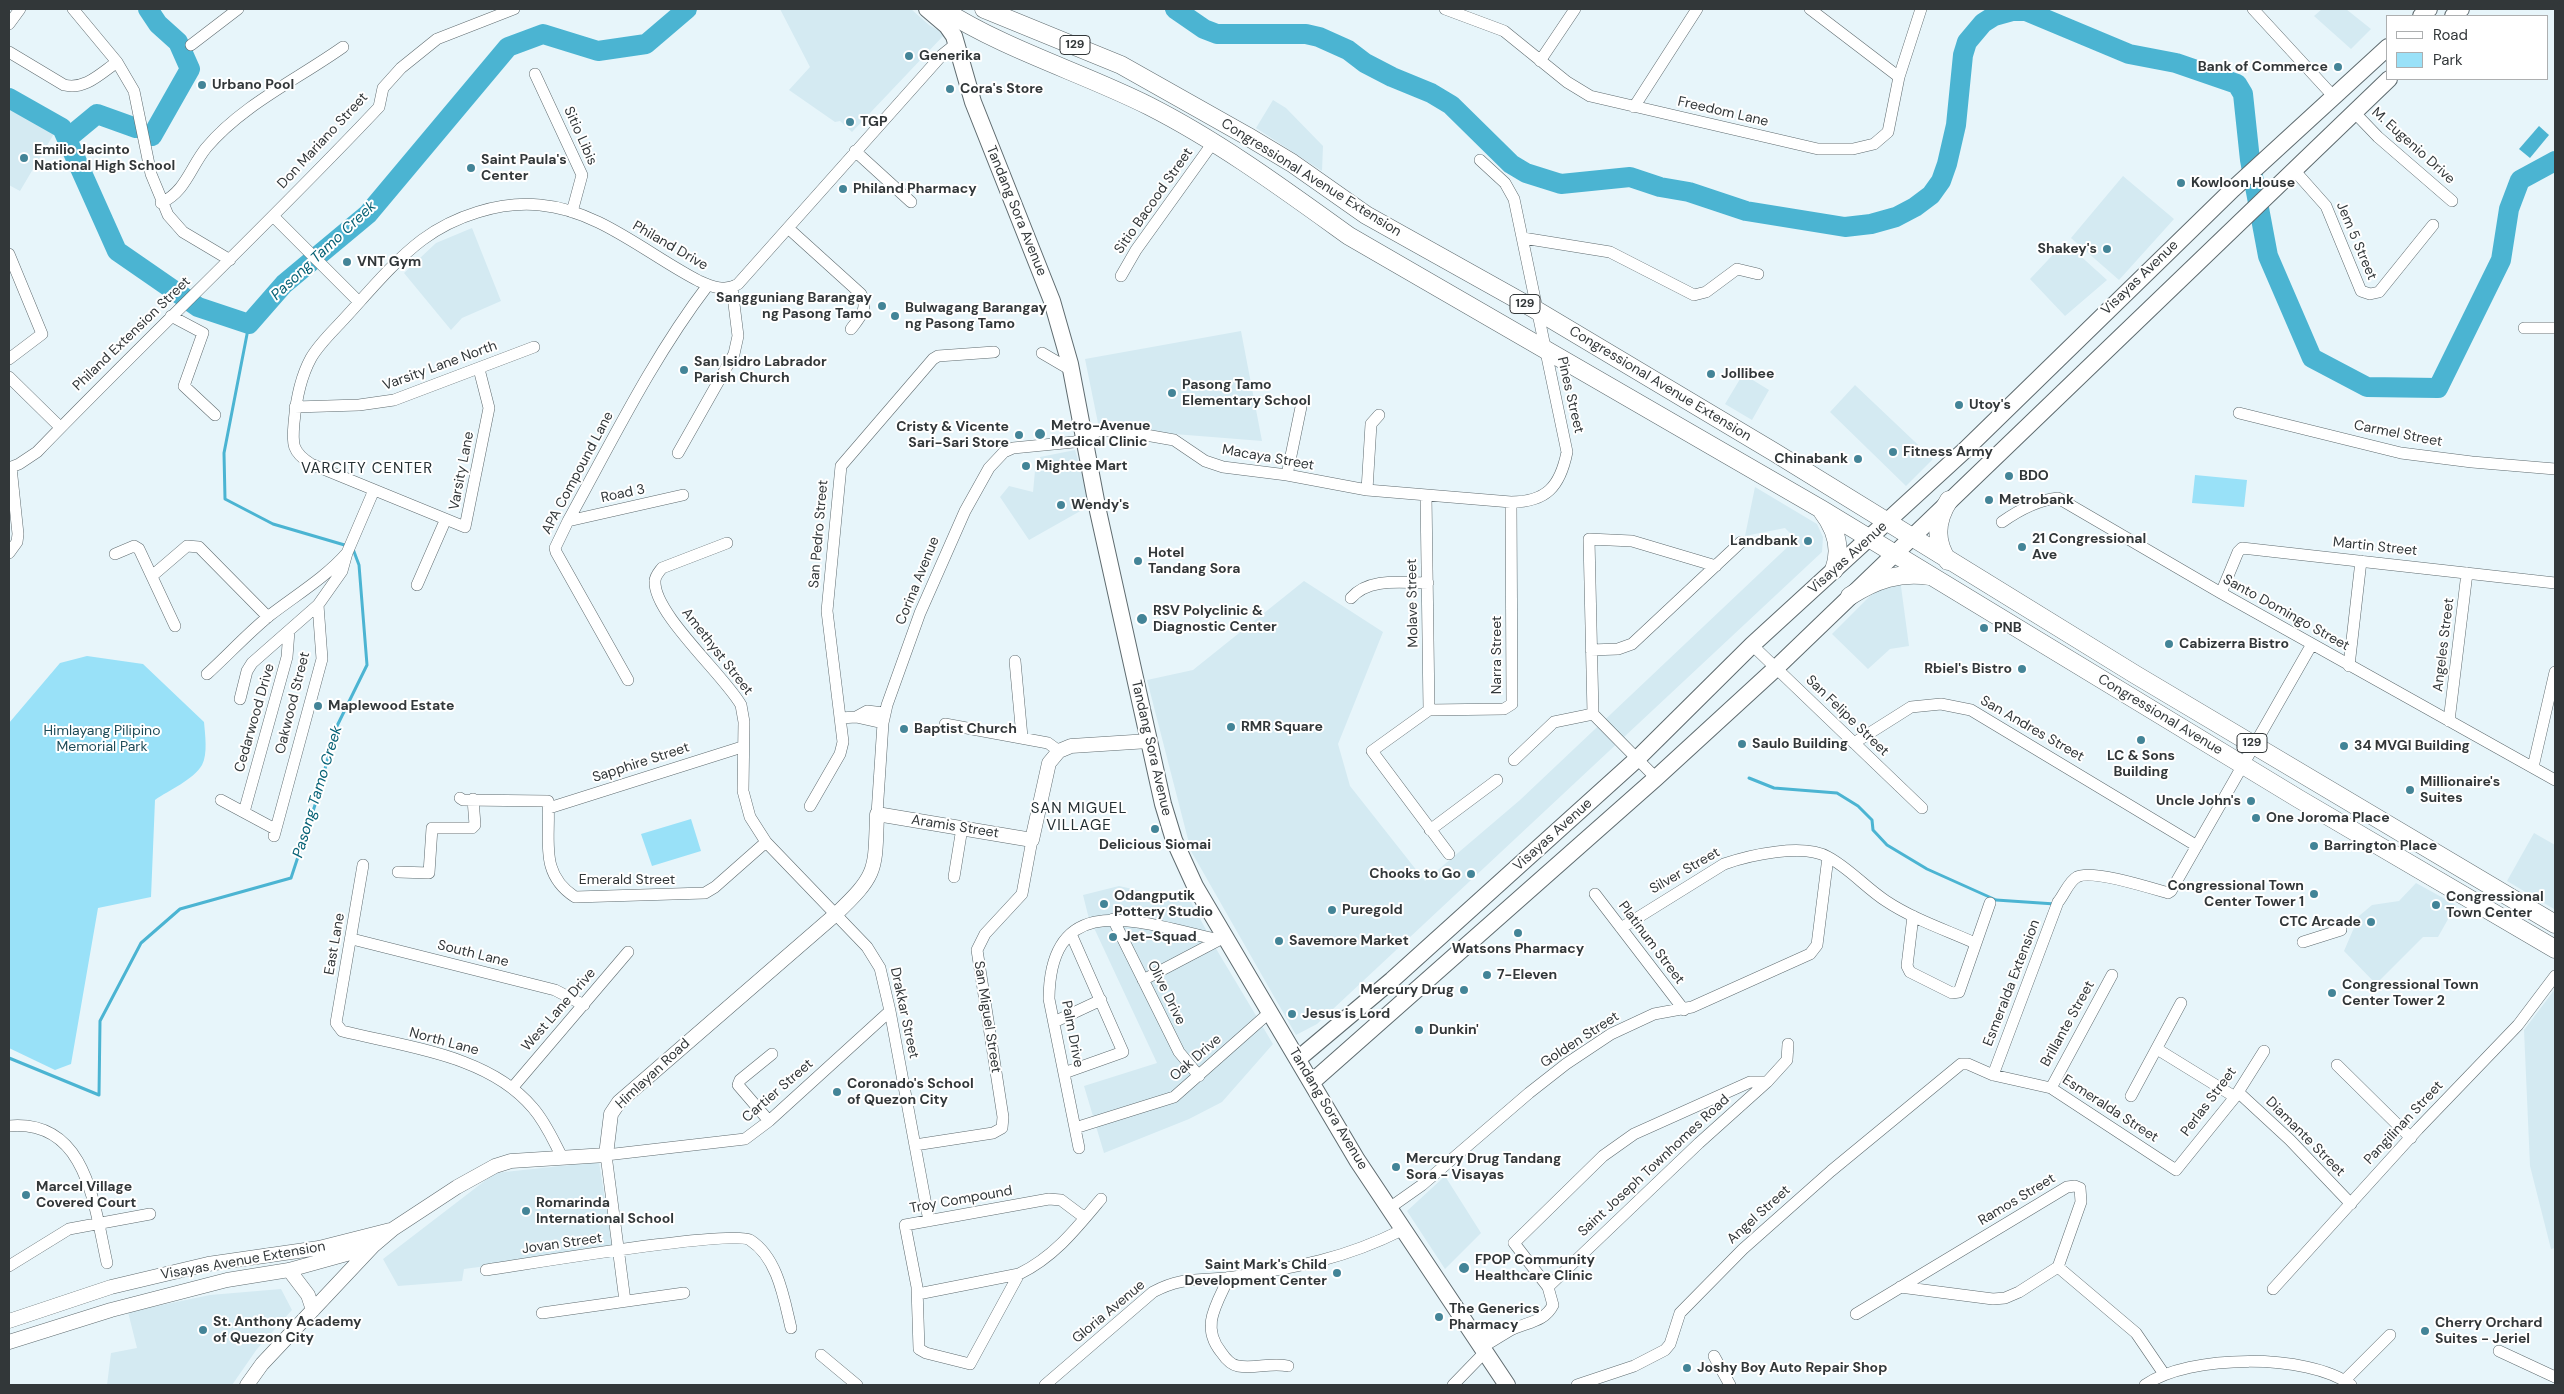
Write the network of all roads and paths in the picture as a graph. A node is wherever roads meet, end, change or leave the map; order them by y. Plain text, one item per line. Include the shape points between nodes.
1 (20, 9) edge
2 (73, 9) edge
3 (238, 9) edge
4 (514, 9) edge
5 (926, 9) edge
6 (942, 9) edge
7 (984, 9) edge
8 (1575, 9) edge
9 (1697, 9) edge
10 (1810, 9) edge
11 (1921, 9) edge
12 (2253, 9) edge
13 (1450, 10) edge
14 (9, 24) edge
15 (980, 31) junction
16 (957, 43) junction
17 (190, 45) dead end
18 (342, 47) dead end
19 (2386, 48) edge
20 (9, 52) edge
21 (1540, 61) junction
22 (117, 62) junction
23 (536, 74) dead end
24 (1900, 77) junction
25 (2387, 80) edge
26 (2349, 83) junction
27 (1162, 88) junction
28 (2334, 97) junction
29 (2360, 106) junction
30 (1634, 107) junction
31 (1152, 108) junction
32 (1212, 144) junction
33 (855, 151) junction
34 (1480, 160) dead end
35 (2294, 170) junction
36 (2452, 201) dead end
37 (911, 202) dead end
38 (161, 203) junction
39 (572, 212) junction
40 (273, 216) junction
41 (2433, 225) dead end
42 (788, 228) junction
43 (1523, 238) junction
44 (9, 254) edge
45 (230, 260) junction
46 (1758, 274) dead end
47 (1121, 276) dead end
48 (708, 285) junction
49 (732, 288) junction
50 (359, 302) junction
51 (1536, 310) junction
52 (171, 316) junction
53 (2524, 328) dead end
54 (2555, 328) edge
55 (851, 329) dead end
56 (534, 347) dead end
57 (1544, 347) junction
58 (994, 352) dead end
59 (1042, 354) dead end
60 (9, 359) edge
61 (479, 369) junction
62 (1071, 370) junction
63 (9, 377) edge
64 (295, 407) junction
65 (1301, 407) dead end
66 (2238, 413) dead end
67 (215, 415) dead end
68 (1379, 415) dead end
69 (60, 428) junction
70 (1084, 440) junction
71 (678, 453) dead end
72 (10, 467) edge
73 (2555, 469) edge
74 (1287, 475) junction
75 (374, 490) junction
76 (1367, 490) junction
77 (683, 495) dead end
78 (1426, 495) junction
79 (1949, 500) junction
80 (1511, 502) junction
81 (1820, 509) junction
82 (445, 521) junction
83 (568, 521) junction
84 (1888, 522) junction
85 (2002, 522) dead end
86 (1911, 536) junction
87 (1869, 538) junction
88 (1742, 542) dead end
89 (727, 543) dead end
90 (348, 551) junction
91 (9, 553) edge
92 (115, 554) dead end
93 (1894, 554) junction
94 (2361, 561) junction
95 (1949, 562) junction
96 (1716, 566) junction
97 (1834, 570) junction
98 (2468, 573) junction
99 (152, 576) junction
100 (1934, 577) junction
101 (1428, 583) junction
102 (2555, 583) edge
103 (417, 585) dead end
104 (2221, 593) junction
105 (1850, 596) junction
106 (1351, 598) dead end
107 (318, 605) junction
108 (268, 617) junction
109 (175, 626) dead end
110 (290, 631) junction
111 (1752, 644) junction
112 (2312, 644) junction
113 (1591, 650) junction
114 (1014, 661) dead end
115 (2349, 666) junction
116 (1776, 668) junction
117 (2555, 672) edge
118 (207, 674) dead end
119 (628, 680) dead end
120 (240, 699) dead end
121 (1429, 710) junction
122 (1593, 714) junction
123 (840, 718) junction
124 (884, 718) junction
125 (2449, 721) junction
126 (945, 724) dead end
127 (1022, 738) junction
128 (1149, 741) junction
129 (1854, 743) junction
130 (2254, 744) junction
131 (742, 747) junction
132 (1059, 751) junction
133 (1637, 759) junction
134 (1514, 760) dead end
135 (2242, 764) junction
136 (2533, 767) junction
137 (1656, 778) junction
138 (1497, 780) dead end
139 (2555, 780) edge
140 (460, 798) dead end
141 (472, 799) junction
142 (221, 800) dead end
143 (549, 804) junction
144 (810, 806) dead end
145 (1922, 808) dead end
146 (244, 812) junction
147 (877, 814) junction
148 (962, 828) junction
149 (1430, 830) junction
150 (1032, 840) junction
151 (766, 842) junction
152 (2192, 843) junction
153 (1449, 854) dead end
154 (1828, 856) junction
155 (363, 865) dead end
156 (398, 872) dead end
157 (954, 877) dead end
158 (1595, 894) dead end
159 (1990, 903) dead end
160 (1470, 910) junction
161 (836, 914) junction
162 (1913, 916) junction
163 (1113, 919) junction
164 (2555, 924) edge
165 (1487, 928) junction
166 (1621, 928) junction
167 (2555, 929) edge
168 (2341, 930) dead end
169 (1072, 934) junction
170 (1223, 939) junction
171 (352, 940) junction
172 (2303, 942) dead end
173 (1976, 943) junction
174 (2551, 947) edge
175 (628, 952) dead end
176 (2112, 975) dead end
177 (2555, 976) edge
178 (1143, 980) junction
179 (1101, 1000) junction
180 (2181, 1003) dead end
181 (584, 1004) junction
182 (1684, 1010) junction
183 (890, 1011) junction
184 (1270, 1012) junction
185 (1054, 1022) junction
186 (338, 1028) joint
187 (1788, 1044) dead end
188 (2157, 1049) junction
189 (2264, 1051) dead end
190 (772, 1054) dead end
191 (1298, 1059) junction
192 (1968, 1064) joint
193 (2336, 1065) dead end
194 (1064, 1073) junction
195 (1993, 1075) junction
196 (1199, 1076) junction
197 (1312, 1082) junction
198 (1767, 1082) junction
199 (513, 1087) junction
200 (2051, 1088) junction
201 (2237, 1094) junction
202 (2131, 1096) dead end
203 (770, 1121) junction
204 (9, 1126) edge
205 (1075, 1128) junction
206 (2411, 1138) junction
207 (915, 1145) junction
208 (1079, 1148) dead end
209 (606, 1155) junction
210 (562, 1157) junction
211 (2176, 1170) joint
212 (1101, 1199) dead end
213 (2351, 1204) junction
214 (1388, 1209) junction
215 (150, 1214) dead end
216 (1084, 1218) junction
217 (929, 1221) junction
218 (98, 1224) junction
219 (393, 1229) junction
220 (1402, 1230) junction
221 (373, 1246) junction
222 (618, 1251) junction
223 (107, 1263) dead end
224 (9, 1266) edge
225 (2058, 1266) junction
226 (289, 1270) junction
227 (486, 1270) dead end
228 (1019, 1274) junction
229 (1229, 1277) junction
230 (1548, 1287) junction
231 (1900, 1287) junction
232 (2273, 1289) dead end
233 (684, 1293) dead end
234 (918, 1294) junction
235 (626, 1301) junction
236 (313, 1310) junction
237 (542, 1313) dead end
238 (1856, 1314) dead end
239 (9, 1321) edge
240 (791, 1328) dead end
241 (2390, 1335) dead end
242 (9, 1342) edge
243 (1481, 1346) junction
244 (2499, 1351) dead end
245 (821, 1355) dead end
246 (1714, 1356) dead end
247 (1288, 1366) dead end
248 (2164, 1374) junction
249 (2555, 1377) edge
250 (2348, 1383) edge
251 (246, 1385) edge
252 (857, 1385) edge
253 (1045, 1385) edge
254 (1453, 1385) edge
255 (1507, 1385) edge
256 (1577, 1385) edge
257 (1730, 1385) edge
258 (2145, 1385) edge

1 - 14 street
2 - 22 street
3 - 17 street
4 - 40 street, Don Mariano Street via 438,39 402,68 382,88 379,107
5 - 16 main road, Tandang Sora Avenue via 948,28
6 - 15 main road, Congressional Avenue Extension / 129
7 - 27 main road, Congressional Avenue Extension / 129 via 1076,45
8 - 21 street
9 - 30 street
10 - 24 street
11 - 24 street, Freedom Lane
12 - 28 street
13 - 21 street, Freedom Lane via 1504,31
15 - 16 main road
15 - 31 main road, Congressional Avenue Extension / 129 via 1109,86
16 - 33 street via 942,55
16 - 62 main road, Tandang Sora Avenue via 973,102 1052,301
18 - 38 street via 239,118 208,146 177,194
19 - 26 main road, Visayas Avenue
20 - 22 street via 64,85 73,87 82,86
21 - 30 street, Freedom Lane via 1590,96
22 - 38 street via 134,91 145,152
23 - 39 street, Sitio Libis via 582,175
24 - 30 street, Freedom Lane via 1888,132 1874,144 1853,149 1818,149
25 - 29 main road, Visayas Avenue
26 - 28 main road, Visayas Avenue
26 - 29 main road
27 - 31 main road
27 - 51 main road, Congressional Avenue Extension / 129 via 1292,163 1366,215
28 - 84 main road, Visayas Avenue via 2233,189
29 - 35 main road, Visayas Avenue
29 - 36 street, M. Eugenio Drive via 2378,137
31 - 32 main road, Congressional Avenue Extension / 129
32 - 47 street, Sitio Bacood Street
32 - 57 main road, Congressional Avenue Extension / 129 via 1350,236
33 - 37 street
33 - 42 street
34 - 43 street, Pines Street via 1510,190
35 - 41 street, Jem 5 Street via 2326,206 2361,291 2370,294 2380,292
35 - 79 main road, Visayas Avenue
38 - 45 street via 183,232
39 - 48 street, Philand Drive via 613,230
39 - 50 street, Philand Drive via 520,204 484,210 448,224 423,239
40 - 45 street, Philand Extension Street
40 - 50 street
42 - 49 street
42 - 55 street via 861,294 864,311
43 - 46 street via 1610,252 1694,294 1706,292 1737,269
43 - 51 street, Pines Street
44 - 60 street via 42,334
45 - 52 street, Philand Extension Street
48 - 49 street, Philand Drive
48 - 83 street, APA Compound Lane via 661,354
49 - 71 street via 738,336 734,354
50 - 64 street, Philand Drive via 311,357 299,386
51 - 57 street, Pines Street
51 - 84 main road, Congressional Avenue Extension / 129
52 - 67 street via 203,333 184,386
52 - 69 street, Philand Extension Street
53 - 54 street
56 - 61 street, Varsity Lane North
57 - 80 street, Pines Street via 1567,452 1552,488 1541,498
57 - 81 main road, Congressional Avenue Extension / 129
58 - 123 street, San Pedro Street via 933,358 841,466 827,611
59 - 62 street
61 - 64 street, Varsity Lane North via 377,404
61 - 82 street, Varsity Lane via 489,408 467,524 461,528
62 - 70 main road, Tandang Sora Avenue
63 - 69 street
64 - 75 street, Varsity Lane via 293,443 296,453 311,464
65 - 74 street
66 - 73 street, Carmel Street via 2401,453
68 - 76 street via 1371,424
69 - 72 street, Philand Extension Street via 37,452
70 - 74 street, Macaya Street via 1091,434 1106,430 1165,437 1223,467
70 - 124 street, Corina Avenue via 1013,448 1004,452 989,468 946,551 920,613
70 - 128 main road, Tandang Sora Avenue
72 - 91 street via 18,534 17,542
74 - 76 street, Macaya Street
75 - 82 street, Varsity Lane
75 - 90 street
76 - 78 street, Macaya Street
77 - 83 street, Road 3
78 - 80 street, Pines Street
78 - 101 street, Molave Street
79 - 86 main road, Visayas Avenue
79 - 95 main road via 1938,529 1940,544
80 - 121 street, Narra Street via 1512,704 1504,709
81 - 87 main road, Congressional Avenue Extension / 129
81 - 97 main road via 1828,518 1836,538 1838,555
82 - 103 street
83 - 119 street, APA Compound Lane via 556,543 556,552
84 - 86 main road, Congressional Avenue Extension / 129
84 - 87 main road, Visayas Avenue
85 - 104 street, Santo Domingo Street via 2034,504 2058,498
86 - 93 main road, Visayas Avenue
86 - 95 main road, Congressional Avenue / 129
87 - 93 main road, Congressional Avenue / 129
87 - 97 main road, Visayas Avenue
88 - 96 street
89 - 131 street, Amethyst Street via 662,568 655,582 671,617 741,705 744,722
90 - 107 street via 342,571
90 - 108 street via 322,577
92 - 99 street via 137,547
93 - 100 main road, Congressional Avenue / 129
93 - 105 main road, Visayas Avenue
94 - 98 street, Martin Street
94 - 104 street, Martin Street via 2242,548
94 - 115 street
95 - 130 main road, Congressional Avenue / 129
96 - 113 street via 1632,644 1618,650
96 - 113 street via 1632,541 1588,539
97 - 111 main road, Visayas Avenue
98 - 102 street, Martin Street
98 - 125 street, Angeles Street
99 - 108 street via 187,546 199,548
99 - 109 street
100 - 105 main road via 1892,577
100 - 135 main road, Congressional Avenue / 129
101 - 106 street via 1373,585 1360,589
101 - 121 street, Molave Street
104 - 112 street, Santo Domingo Street
105 - 116 main road, Visayas Avenue
107 - 110 street
107 - 146 street, Oakwood Street via 322,659 274,833
108 - 118 street
110 - 120 street via 249,666
110 - 146 street, Cedarwood Drive via 287,657
111 - 116 street, San Felipe Street
111 - 133 main road, Visayas Avenue
112 - 115 street, Santo Domingo Street
112 - 130 street
113 - 122 street
114 - 127 street
115 - 125 street, Santo Domingo Street
116 - 129 street, San Felipe Street
116 - 137 main road, Visayas Avenue
117 - 136 street
121 - 149 street via 1372,751
122 - 133 street
122 - 134 street via 1554,722
123 - 124 street
123 - 144 street, San Pedro Street via 842,748
124 - 147 street, Corina Avenue
125 - 136 street, Santo Domingo Street
126 - 127 street
127 - 132 street via 1048,743
128 - 132 street via 1071,746
128 - 170 main road, Tandang Sora Avenue via 1174,840
129 - 145 street, San Felipe Street
129 - 152 street, San Andres Street via 1911,707 1940,704 1971,710
130 - 135 street
130 - 164 main road, Congressional Avenue / 129
131 - 143 street, Sapphire Street
131 - 151 street, Amethyst Street via 746,808
132 - 150 street, San Miguel Street via 1049,763
133 - 137 street
133 - 160 main road, Visayas Avenue
135 - 152 street
135 - 174 main road, Congressional Avenue / 129
136 - 139 street, Santo Domingo Street
137 - 165 main road, Visayas Avenue
138 - 149 street
140 - 141 street, Sapphire Street
141 - 143 street, Sapphire Street
141 - 156 street via 475,825 472,828 432,828 430,873
142 - 146 street
143 - 151 street, Emerald Street via 553,876 562,889 574,897 705,893
147 - 148 street, Aramis Street
147 - 161 street, Himlayan Road via 875,861 871,876
148 - 150 street, Aramis Street
148 - 157 street
149 - 153 street
150 - 207 street, San Miguel Street via 1022,894 985,934 977,950 1002,1128 993,1133
151 - 161 street, Amethyst Street
152 - 195 street, Esmeralda Extension via 2168,893 2084,874 2075,878 2058,902
154 - 162 street via 1885,901
154 - 166 street, Silver Street via 1798,850 1738,859 1724,864
154 - 182 street, Golden Street via 1817,945 1810,954
155 - 171 street, East Lane
158 - 166 street, Platinum Street
159 - 173 street
160 - 165 main road
160 - 191 main road, Visayas Avenue
161 - 183 street, Drakkar Street via 867,947 880,968
161 - 209 street, Himlayan Road via 619,1102 611,1114
162 - 173 street
162 - 173 street via 1907,966 1910,972 1952,993 1959,992
163 - 169 street, Palm Drive via 1093,921
163 - 170 street, Palm Drive
163 - 178 street, Olive Drive
165 - 197 main road, Visayas Avenue
166 - 182 street, Platinum Street
167 - 174 street
168 - 172 street
169 - 179 street
169 - 185 street, Palm Drive via 1061,948 1052,975 1049,999
170 - 178 street
170 - 184 main road, Tandang Sora Avenue
171 - 181 street, South Lane via 555,990
171 - 186 street, East Lane via 336,1023
175 - 181 street, West Lane Drive
176 - 200 street, Brillante Street
177 - 206 street, Pangilinan Street via 2518,1025
178 - 196 street, Olive Drive via 1178,1052
179 - 185 street
179 - 194 street via 1123,1052
180 - 188 street
181 - 199 street, West Lane Drive
182 - 214 street, Golden Street via 1638,1020 1566,1064 1422,1185
183 - 203 street, Cartier Street
183 - 207 street, Drakkar Street
184 - 191 main road, Tandang Sora Avenue
184 - 196 street, Oak Drive
185 - 194 street, Palm Drive
186 - 199 street, North Lane via 470,1063
187 - 198 street, Saint Joseph Townhomes Road via 1787,1060
188 - 201 street, Diamante Street
188 - 202 street
189 - 201 street, Perlas Street
190 - 203 street via 738,1085
191 - 197 main road, Tandang Sora Avenue
192 - 195 street, Esmeralda Street
192 - 256 street, Angel Street via 1958,1066 1743,1249 1680,1313 1665,1350 1634,1366
193 - 206 street
194 - 205 street, Palm Drive
195 - 200 street, Esmeralda Street
196 - 205 street, Oak Drive via 1174,1097
197 - 214 main road, Tandang Sora Avenue
198 - 230 street, Saint Joseph Townhomes Road via 1699,1142
198 - 230 street, Saint Joseph Townhomes Road via 1750,1082 1634,1134 1603,1156 1514,1243
199 - 210 street, North Lane via 543,1122
200 - 211 street, Esmeralda Street
201 - 211 street, Perlas Street
201 - 213 street, Diamante Street via 2290,1140
203 - 209 street, Cartier Street via 755,1134 734,1142
204 - 218 street via 40,1127 70,1148 86,1179
205 - 208 street, Palm Drive
206 - 213 street, Pangilinan Street
207 - 217 street, Drakkar Street
209 - 210 street
209 - 222 street
210 - 219 street via 511,1161 495,1166
212 - 216 street, Troy Compound
213 - 232 street, Pangilinan Street
214 - 220 main road, Tandang Sora Avenue
215 - 218 street
216 - 217 street, Troy Compound via 1061,1200 1049,1199
216 - 228 street, Troy Compound via 1056,1251
217 - 234 street, Troy Compound via 905,1225
218 - 223 street
218 - 224 street via 60,1233
219 - 221 street
219 - 239 street, Visayas Avenue Extension via 319,1248 208,1264 120,1285
220 - 229 street, Gloria Avenue via 1344,1256
220 - 243 main road, Tandang Sora Avenue
221 - 226 street, Visayas Avenue Extension
221 - 236 street
222 - 227 street, Jovan Street
222 - 235 street
222 - 240 street, Jovan Street via 731,1236 748,1238 770,1261
225 - 231 street via 2036,1283 2004,1298
225 - 231 street, Ramos Street via 2081,1202 2082,1193 2075,1186 2066,1187
225 - 248 street via 2124,1321
226 - 236 street via 308,1295
226 - 242 street, Visayas Avenue Extension via 227,1280 120,1307
228 - 234 street, Troy Compound
228 - 234 street, Troy Compound via 970,1364 920,1349
229 - 247 street via 1210,1325 1212,1341 1235,1366 1276,1363
229 - 253 street, Gloria Avenue via 1188,1278 1171,1282 1153,1292
230 - 243 street via 1553,1305 1550,1312 1533,1323 1510,1330 1495,1330
231 - 238 street, Ramos Street
233 - 235 street
235 - 237 street
236 - 251 street
241 - 250 street
243 - 254 street
243 - 255 main road, Tandang Sora Avenue
244 - 249 street
245 - 252 street
246 - 257 street
248 - 250 street via 2200,1364 2254,1362 2315,1370
248 - 258 street

